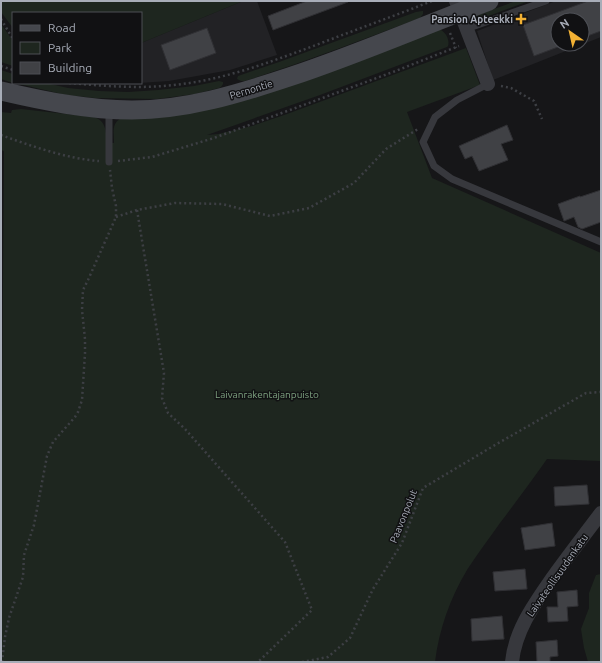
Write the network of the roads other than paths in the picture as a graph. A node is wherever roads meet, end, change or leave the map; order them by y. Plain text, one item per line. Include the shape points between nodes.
1 (489, 1) edge
2 (546, 1) edge
3 (458, 6) edge
4 (466, 30) junction
5 (488, 84) joint
6 (1, 90) edge
7 (109, 109) junction
8 (109, 162) road end
9 (601, 242) edge
10 (601, 513) edge
11 (512, 662) edge

1 - 3 street, Pernontie
2 - 4 lane
3 - 4 street
3 - 7 street, Pernontie via 324,66 232,96 163,108
4 - 5 street
5 - 9 lane via 457,100 435,117 423,142 434,166 452,179
6 - 7 street, Pernontie via 46,101
7 - 8 lane
10 - 11 street, Laivateollisuudenkatu via 536,602 520,630

